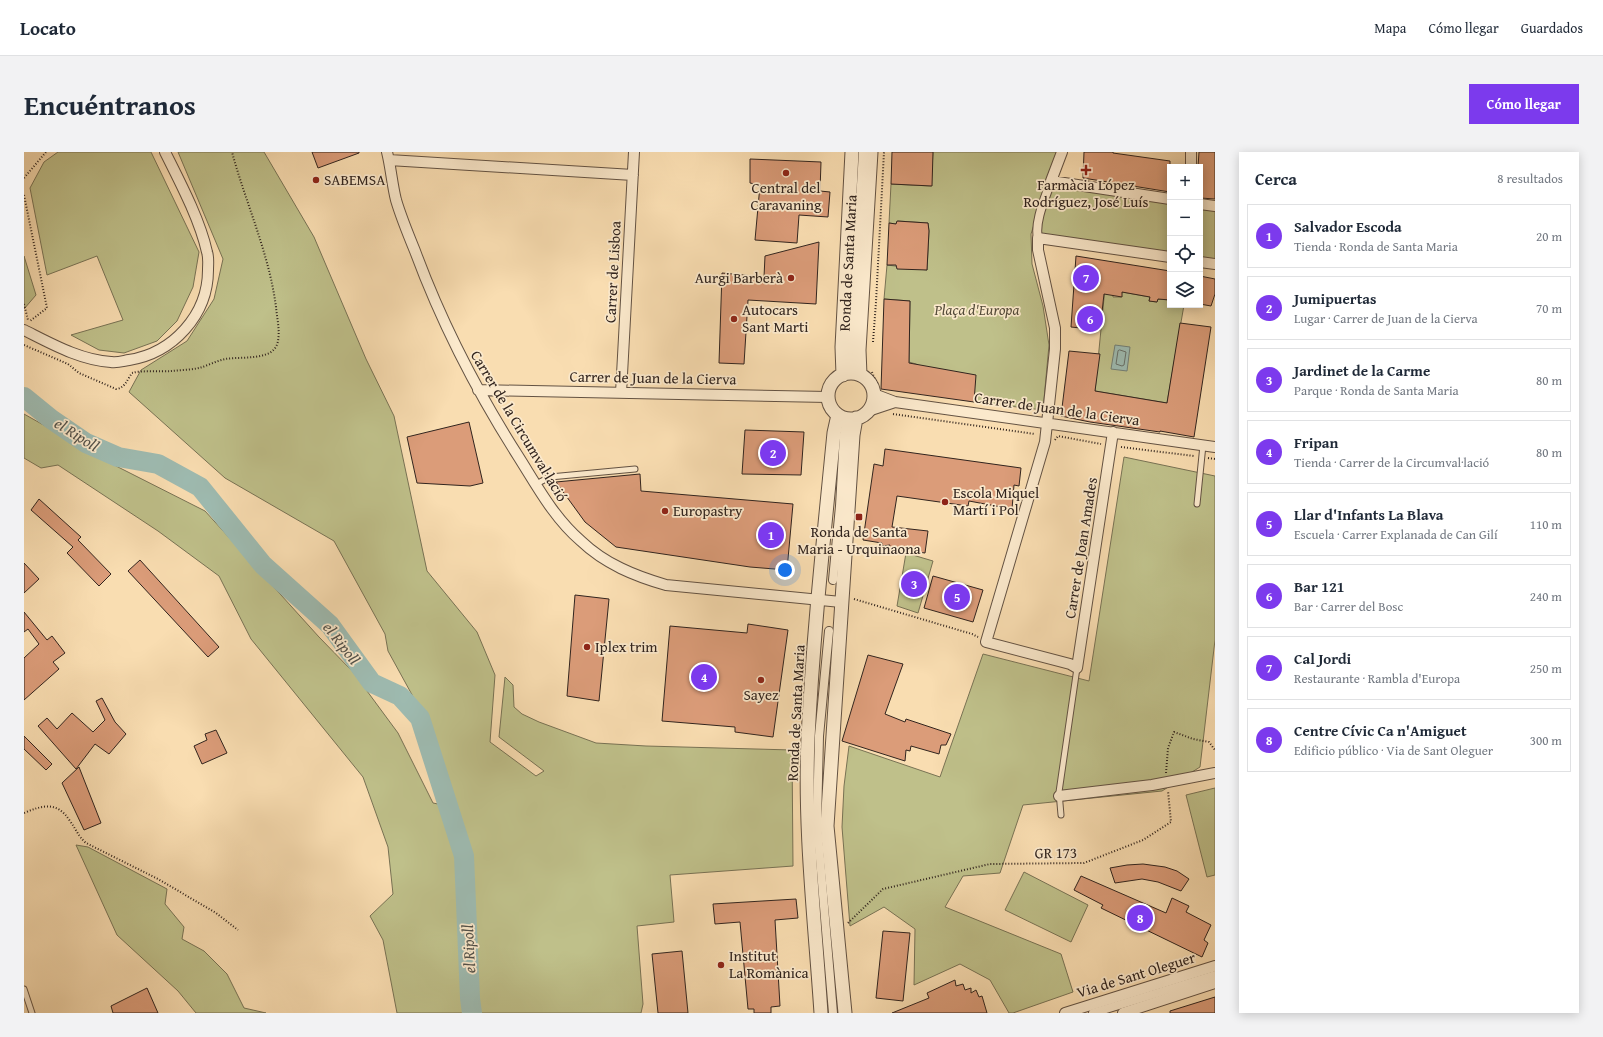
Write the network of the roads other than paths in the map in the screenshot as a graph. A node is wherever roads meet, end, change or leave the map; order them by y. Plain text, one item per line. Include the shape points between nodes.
1 (165, 152) edge
2 (634, 152) edge
3 (852, 152) edge
4 (863, 152) edge
5 (871, 152) edge
6 (1062, 152) edge
7 (1191, 152) edge
8 (388, 156) edge
9 (1191, 164) edge
10 (633, 175) junction
11 (1051, 181) junction
12 (1167, 200) edge
13 (1203, 204) edge
14 (1215, 206) edge
15 (1038, 238) junction
16 (1167, 258) edge
17 (1203, 262) edge
18 (1215, 264) edge
19 (26, 327) edge
20 (856, 373) junction
21 (478, 390) junction
22 (878, 390) junction
23 (621, 393) junction
24 (828, 397) junction
25 (895, 402) junction
26 (868, 411) junction
27 (847, 417) junction
28 (1048, 423) junction
29 (1114, 432) junction
30 (1203, 445) junction
31 (1215, 447) edge
32 (635, 469) dead end
33 (536, 484) junction
34 (1197, 504) dead end
35 (833, 580) dead end
36 (818, 600) junction
37 (841, 602) junction
38 (829, 631) dead end
39 (1077, 668) junction
40 (1215, 773) edge
41 (1059, 796) junction
42 (1061, 815) dead end
43 (1215, 966) edge
44 (1215, 975) edge
45 (1215, 984) edge
46 (24, 989) edge
47 (1148, 1000) edge
48 (32, 1013) edge
49 (821, 1013) edge
50 (833, 1013) edge
51 (846, 1013) edge
52 (1065, 1013) edge
53 (1094, 1013) edge
54 (1123, 1013) edge

1 - 19 street via 199,226 208,253 208,283 204,298 190,323 172,342 143,358 113,363 89,360 52,344
2 - 10 street, Carrer de Lisboa
3 - 20 street, Ronda de Santa Maria via 842,347
4 - 20 street, Ronda de Santa Maria via 851,348
5 - 20 street, Ronda de Santa Maria
6 - 11 street
7 - 9 street
8 - 10 street
8 - 21 street, Carrer de la Circumval·lació via 396,199 425,279 456,349
10 - 23 street, Carrer de Lisboa
11 - 12 street
11 - 15 street via 1039,218
13 - 14 street
15 - 16 street
15 - 28 street via 1038,250 1055,328
17 - 18 street
20 - 22 street
20 - 24 street via 836,379 831,385
21 - 23 street, Carrer de Juan de la Cierva
21 - 33 street, Carrer de la Circumval·lació
22 - 25 street, Carrer de Juan de la Cierva
22 - 26 street
23 - 24 street, Carrer de Juan de la Cierva
24 - 27 street via 832,409
25 - 26 street, Carrer de Juan de la Cierva
25 - 28 street, Carrer de Juan de la Cierva
26 - 27 street
27 - 35 street
27 - 36 street, Ronda de Santa Maria via 834,433
27 - 37 street via 853,435
28 - 29 street, Carrer de Juan de la Cierva
28 - 39 street via 1046,442 986,642
29 - 30 street, Carrer de Juan de la Cierva
29 - 39 street, Carrer de Joan Amades
30 - 31 street, Carrer de Juan de la Cierva
30 - 34 lane
32 - 33 lane via 550,477
33 - 36 street, Carrer de la Circumval·lació via 556,515 581,542 609,562 639,577 666,585
36 - 37 street, Carrer de la Circumval·lació
36 - 49 street, Ronda de Santa Maria via 808,739 808,826
37 - 51 street via 827,826
38 - 50 street, Ronda de Santa Maria via 819,736 817,824
39 - 41 lane
40 - 41 street
41 - 42 lane
43 - 47 street, Via de Sant Oleguer
44 - 47 street, Via de Sant Oleguer
45 - 47 street, Via de Sant Oleguer
46 - 48 lane
47 - 52 street, Via de Sant Oleguer
47 - 53 street, Via de Sant Oleguer
47 - 54 street, Via de Sant Oleguer

